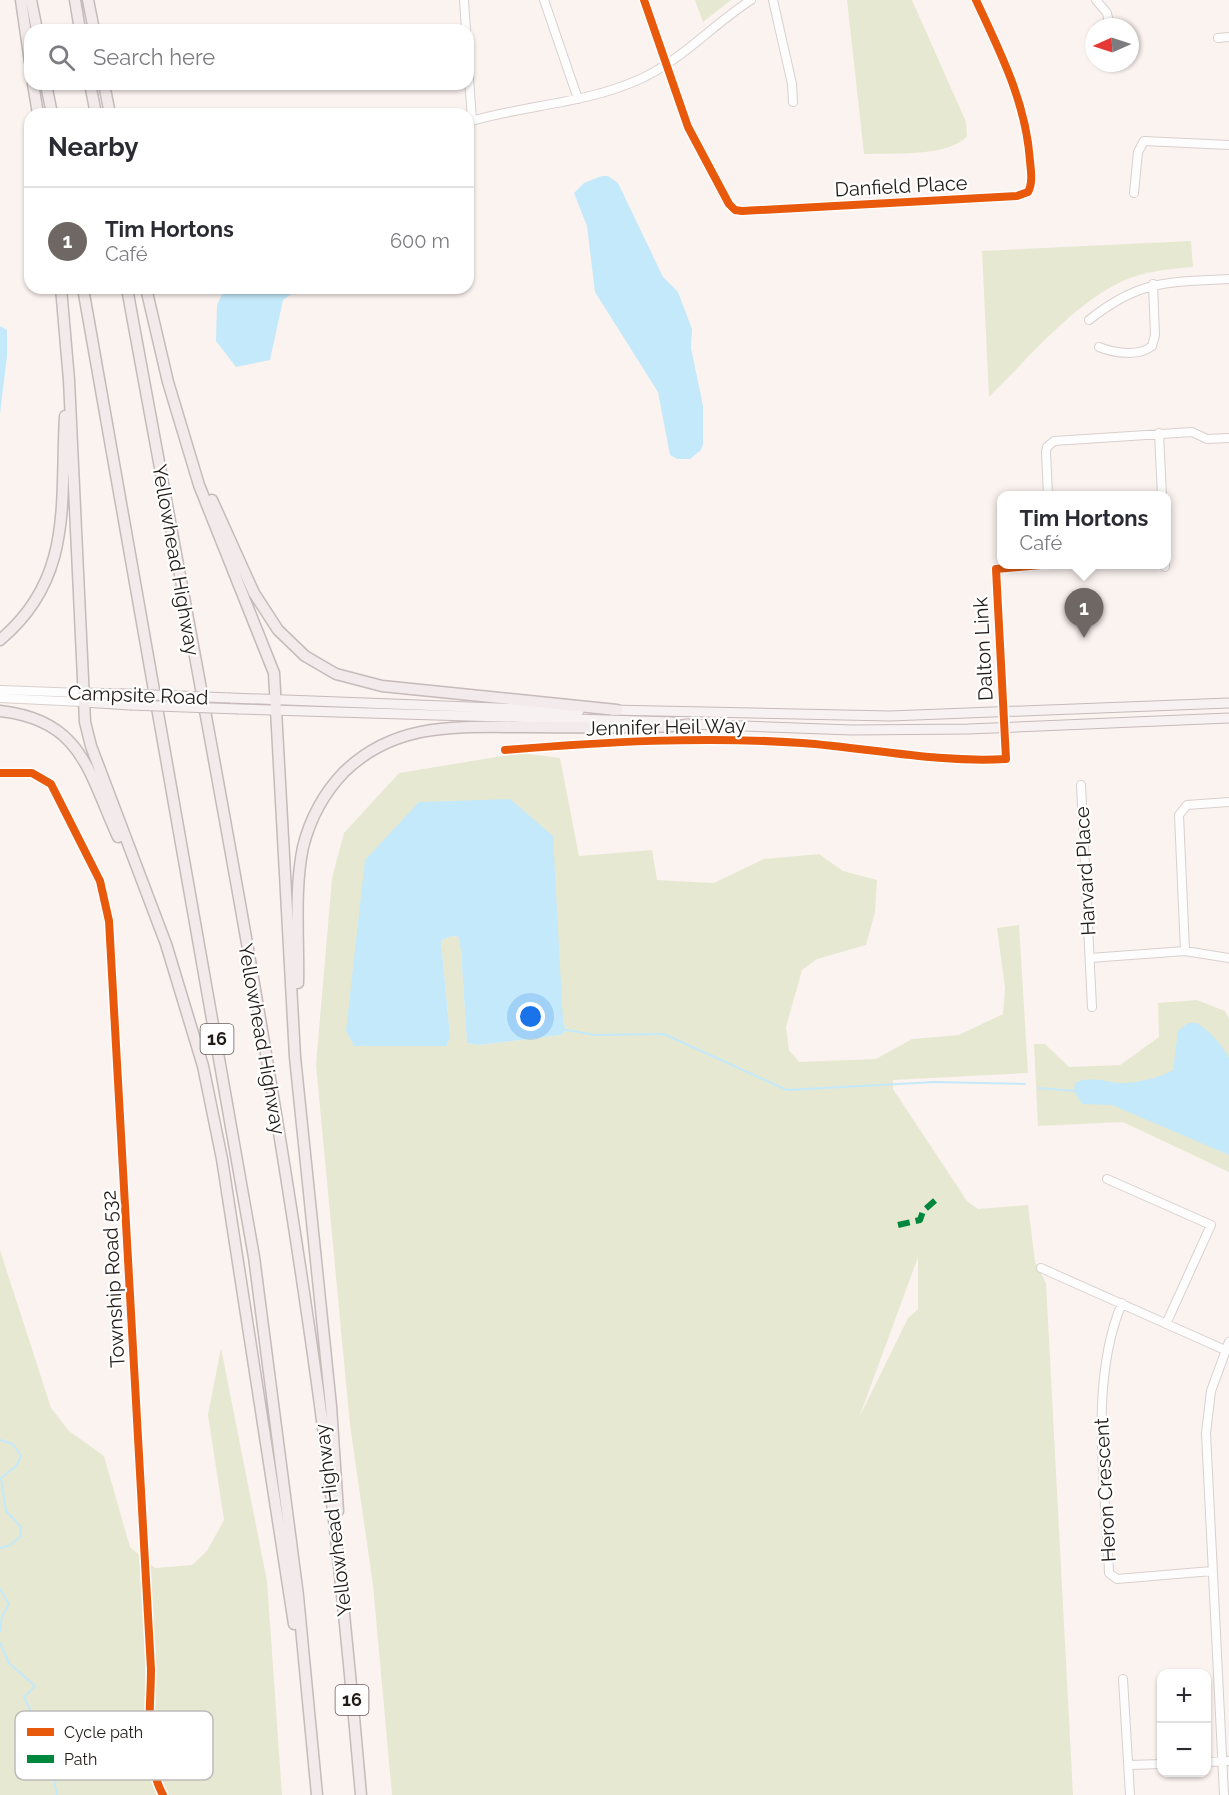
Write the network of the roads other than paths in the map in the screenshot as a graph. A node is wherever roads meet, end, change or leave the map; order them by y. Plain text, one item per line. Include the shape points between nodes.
1 (21, 0) edge
2 (31, 0) edge
3 (75, 0) edge
4 (88, 0) edge
5 (464, 0) edge
6 (544, 0) edge
7 (644, 0) edge
8 (751, 0) edge
9 (773, 0) edge
10 (976, 0) edge
11 (1096, 0) edge
12 (1108, 18) edge
13 (24, 24) edge
14 (36, 24) edge
15 (79, 24) edge
16 (93, 24) edge
17 (466, 24) edge
18 (1229, 37) edge
19 (1218, 38) dead end
20 (666, 64) junction
21 (34, 90) edge
22 (47, 90) edge
23 (91, 90) edge
24 (105, 90) edge
25 (469, 90) edge
26 (578, 99) junction
27 (793, 102) dead end
28 (37, 108) edge
29 (51, 108) edge
30 (95, 108) edge
31 (109, 108) edge
32 (470, 108) edge
33 (474, 120) edge
34 (1229, 145) edge
35 (1134, 193) dead end
36 (1229, 279) edge
37 (1153, 284) junction
38 (62, 294) edge
39 (84, 294) edge
40 (128, 294) edge
41 (148, 294) edge
42 (1089, 320) dead end
43 (1099, 347) dead end
44 (69, 380) junction
45 (1159, 433) junction
46 (183, 434) junction
47 (1229, 438) edge
48 (1048, 491) edge
49 (1162, 491) edge
50 (997, 569) edge
51 (0, 640) edge
52 (0, 690) edge
53 (0, 698) edge
54 (83, 698) junction
55 (1229, 703) edge
56 (277, 705) junction
57 (617, 710) junction
58 (0, 711) edge
59 (1003, 713) junction
60 (1229, 718) edge
61 (691, 724) junction
62 (1004, 728) junction
63 (504, 750) dead end
64 (1006, 759) joint
65 (0, 773) edge
66 (1081, 785) dead end
67 (1229, 802) edge
68 (152, 908) junction
69 (1185, 951) junction
70 (1090, 958) junction
71 (1229, 958) edge
72 (1092, 1007) dead end
73 (293, 1025) junction
74 (1107, 1179) dead end
75 (1041, 1268) dead end
76 (1122, 1304) junction
77 (1166, 1324) junction
78 (1227, 1346) edge
79 (336, 1541) junction
80 (1212, 1571) junction
81 (303, 1650) junction
82 (1123, 1679) dead end
83 (151, 1711) edge
84 (1226, 1761) edge
85 (1211, 1762) edge
86 (1157, 1764) edge
87 (1129, 1765) junction
88 (156, 1780) edge
89 (164, 1795) edge
90 (317, 1795) edge
91 (361, 1795) edge
92 (1130, 1795) edge
93 (1224, 1795) edge

1 - 13 highway
2 - 14 highway
3 - 15 highway
4 - 16 highway
5 - 17 street
6 - 26 street
7 - 20 street
8 - 20 street
9 - 27 street
10 - 20 street, Danfield Place via 1012,80 1024,120 1031,179 1030,189 1021,195 735,210 688,127
11 - 12 street
18 - 19 street
20 - 26 street via 639,80
21 - 28 highway
22 - 29 highway
23 - 30 highway
24 - 31 highway
25 - 32 street
26 - 33 street
34 - 35 street via 1144,141 1138,152
36 - 37 street
37 - 42 street via 1121,297
37 - 43 street via 1152,346 1142,351 1118,352
38 - 44 highway
39 - 81 highway, 16 via 240,1170 279,1438
40 - 79 highway, Yellowhead Highway / 16 via 269,1074 302,1282
41 - 46 highway
44 - 51 highway via 60,530 54,564 36,603
44 - 54 highway
45 - 47 street via 1192,432 1207,439
45 - 48 street via 1054,441 1047,447
45 - 49 street
46 - 56 highway via 215,527 274,673
46 - 57 highway via 266,614 291,643 319,665 344,677 382,686
50 - 59 street, Dalton Link
52 - 54 street, Campsite Road
53 - 54 street, Campsite Road
54 - 56 main road, Campsite Road, bridge via 128,694 231,698
54 - 56 main road, Jennifer Heil Way, bridge via 130,705 239,709
54 - 68 highway via 91,746
55 - 59 main road, Jennifer Heil Way
56 - 57 main road, Jennifer Heil Way
56 - 61 main road, Jennifer Heil Way
56 - 73 highway
57 - 59 main road, Jennifer Heil Way via 810,716
58 - 68 highway via 39,719 73,743
59 - 62 street, Dalton Link
60 - 62 main road, Jennifer Heil Way
61 - 62 main road, Jennifer Heil Way via 861,730
61 - 73 highway via 441,728 394,738 355,762 319,804 303,847
62 - 64 street, Dalton Link
63 - 64 street, Jennifer Heil Way via 720,740 802,743 949,760
65 - 83 street, Township Road 532 via 32,773 42,777 59,795 100,881 109,921
66 - 70 street, Harvard Place
67 - 69 street via 1187,805 1179,815
68 - 81 highway via 188,1011 213,1116 294,1624
69 - 70 street
69 - 71 street
70 - 72 street, Harvard Place
73 - 79 highway via 339,1501
74 - 77 street via 1211,1225
75 - 76 street
76 - 77 street
76 - 80 street, Heron Crescent via 1105,1367 1102,1408 1109,1573 1117,1579
77 - 78 street
78 - 80 street via 1211,1391 1206,1433
79 - 91 highway, Yellowhead Highway / 16
80 - 84 street
81 - 90 highway, 16
82 - 87 street
84 - 85 street
84 - 93 street
86 - 87 street
87 - 92 street
88 - 89 street, Township Road 532

